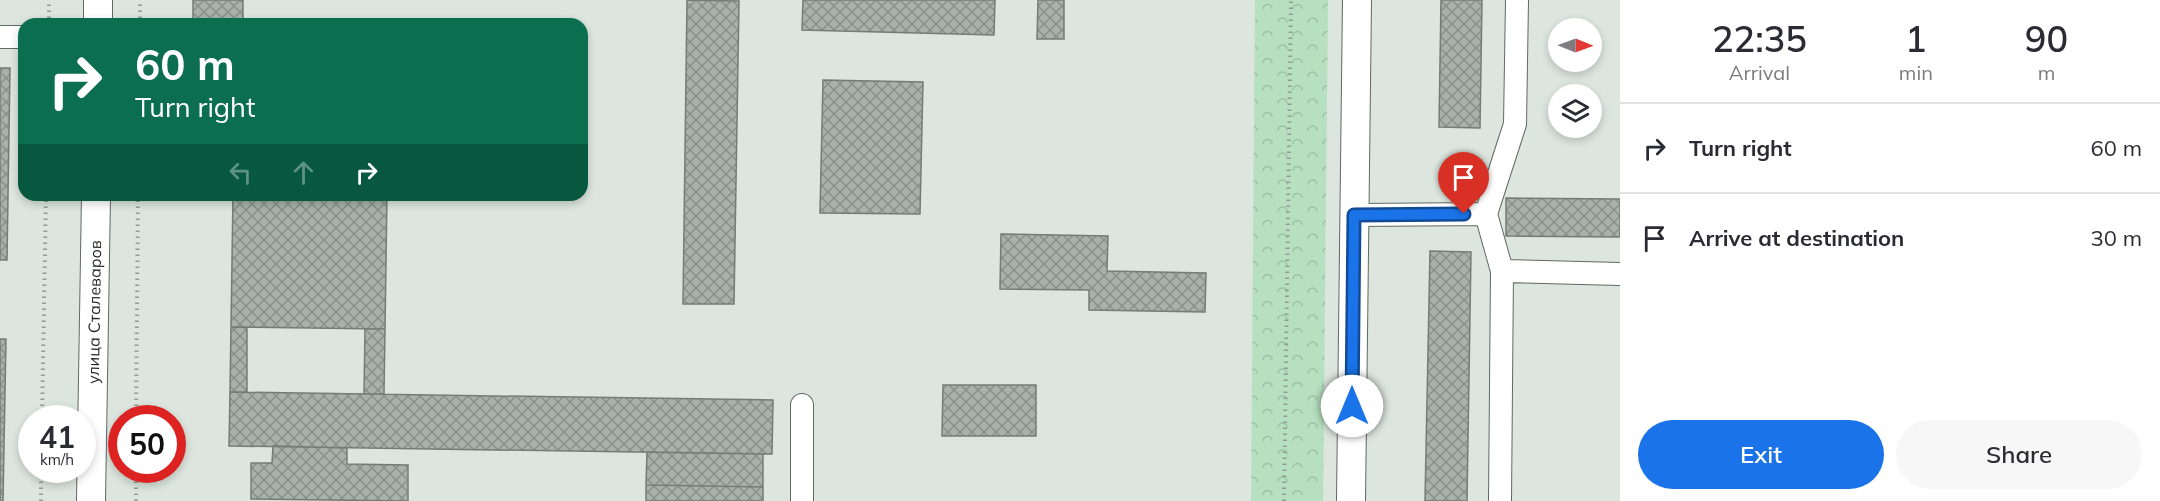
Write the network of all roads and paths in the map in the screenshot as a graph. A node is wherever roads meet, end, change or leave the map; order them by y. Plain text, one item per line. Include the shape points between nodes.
1 (49, 0) edge
2 (98, 0) edge
3 (140, 0) edge
4 (1291, 0) edge
5 (1358, 0) edge
6 (1516, 0) edge
7 (49, 18) edge
8 (98, 18) edge
9 (140, 18) edge
10 (0, 37) edge
11 (18, 37) edge
12 (46, 201) edge
13 (96, 201) edge
14 (138, 201) edge
15 (1486, 214) junction
16 (1354, 215) junction
17 (1502, 271) junction
18 (1620, 274) edge
19 (42, 405) edge
20 (136, 405) edge
21 (802, 405) dead end
22 (41, 483) edge
23 (136, 483) edge
24 (41, 501) edge
25 (91, 501) edge
26 (136, 501) edge
27 (802, 501) edge
28 (1284, 501) edge
29 (1351, 501) edge
30 (1500, 501) edge

1 - 7 path
2 - 8 main road
3 - 9 path
4 - 28 path
5 - 16 main road
6 - 15 lane via 1515,124
10 - 11 lane
12 - 19 path
13 - 25 main road, улица Сталеваров
14 - 20 path
15 - 16 lane
15 - 17 lane
16 - 29 main road
17 - 18 lane
17 - 30 lane
21 - 27 lane
22 - 24 path
23 - 26 path

